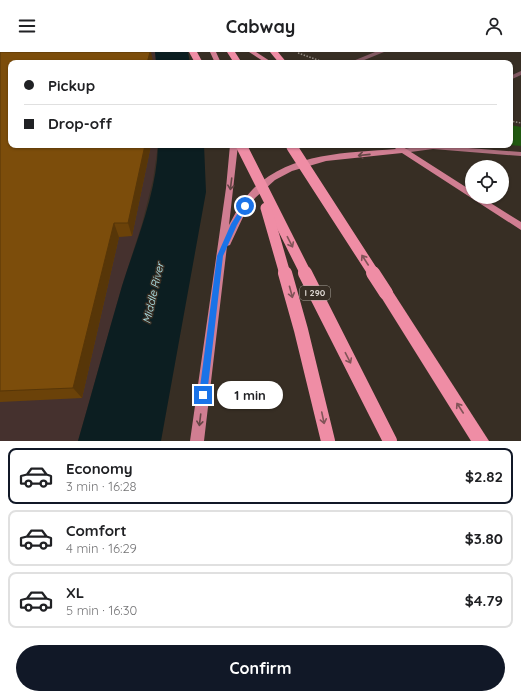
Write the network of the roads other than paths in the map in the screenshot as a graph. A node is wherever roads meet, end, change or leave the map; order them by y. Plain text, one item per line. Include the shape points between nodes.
1 (252, 52) edge
2 (274, 52) edge
3 (381, 52) edge
4 (265, 60) edge
5 (281, 60) edge
6 (359, 60) edge
7 (234, 148) edge
8 (243, 148) edge
9 (293, 148) edge
10 (399, 148) edge
11 (426, 148) edge
12 (446, 148) edge
13 (403, 151) junction
14 (521, 154) edge
15 (256, 174) junction
16 (465, 191) edge
17 (485, 204) edge
18 (521, 227) edge
19 (220, 256) junction
20 (197, 441) edge
21 (328, 441) edge
22 (390, 441) edge
23 (481, 441) edge

1 - 4 main road
2 - 5 highway
3 - 6 lane
7 -> 19 main road
8 - 15 highway, I 290, bridge
23 -> 9 highway, bridge
10 - 13 main road
11 - 13 street
12 - 14 street
13 - 16 main road
13 -> 19 main road via 318,159 277,174 256,191 245,206
15 -> 21 highway, bridge via 292,294
15 -> 22 highway, I 290, bridge
17 - 18 main road
19 -> 20 main road

